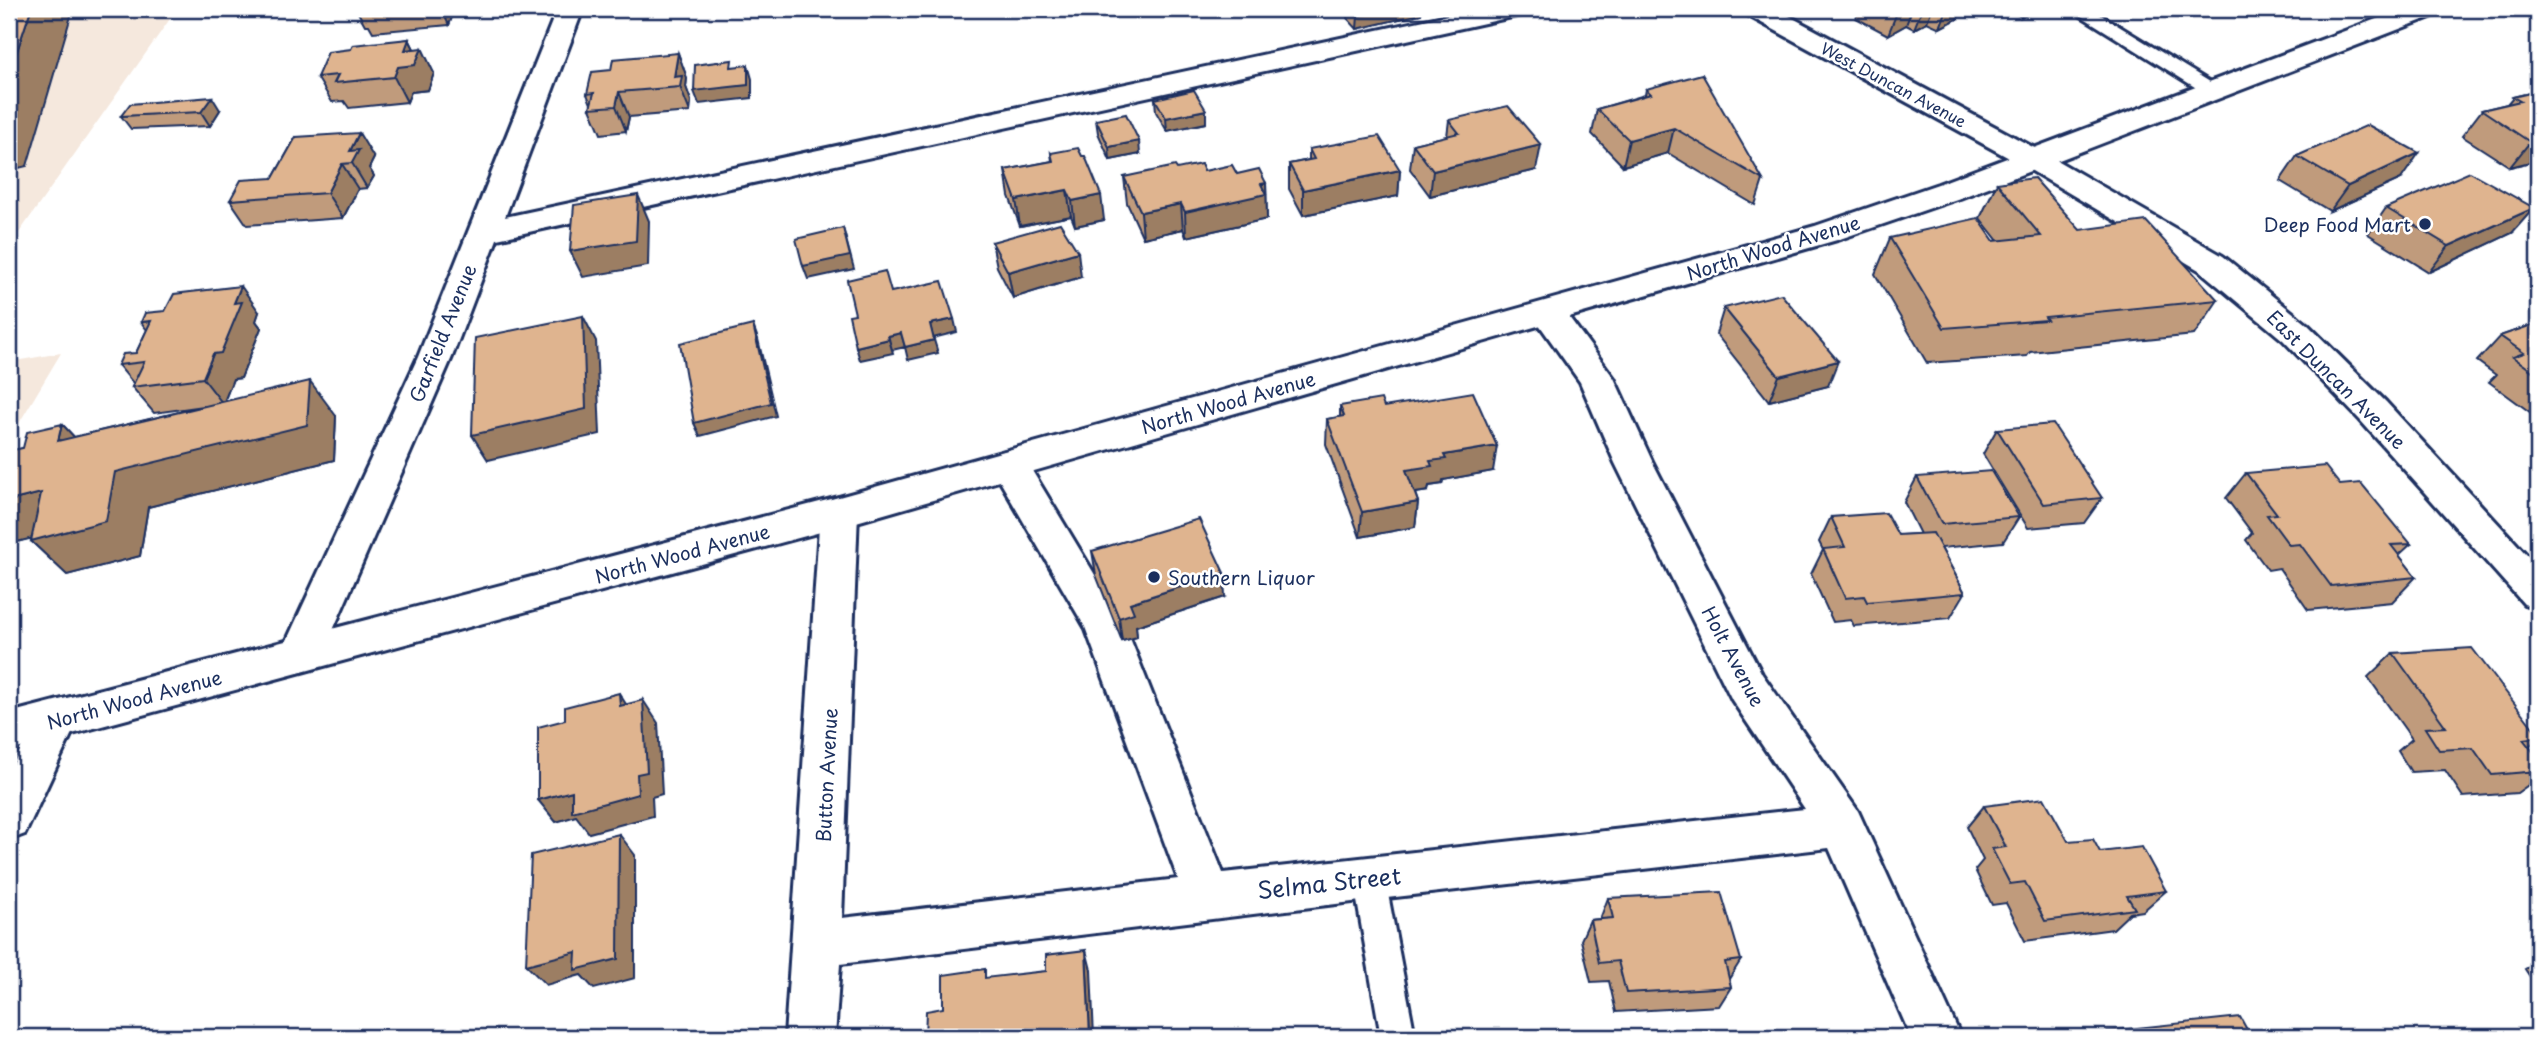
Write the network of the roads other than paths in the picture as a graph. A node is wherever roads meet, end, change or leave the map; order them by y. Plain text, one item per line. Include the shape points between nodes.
1 (570, 9) edge
2 (1512, 9) edge
3 (1756, 9) edge
4 (2079, 9) edge
5 (2427, 9) edge
6 (2213, 90) junction
7 (2033, 159) junction
8 (482, 232) junction
9 (1548, 313) junction
10 (1009, 464) junction
11 (839, 512) junction
12 (2538, 593) edge
13 (302, 653) junction
14 (56, 720) junction
15 (9, 732) edge
16 (9, 820) edge
17 (1842, 826) junction
18 (1369, 878) junction
19 (1208, 896) junction
20 (817, 944) junction
21 (810, 1037) edge
22 (1398, 1037) edge
23 (1936, 1037) edge

1 - 8 street, Garfield Avenue
2 - 8 street
3 - 7 street, West Duncan Avenue
4 - 6 lane
5 - 6 street, North Wood Avenue
6 - 7 street, North Wood Avenue
7 - 9 street, North Wood Avenue via 1826,233
7 - 12 street, East Duncan Avenue via 2211,263 2295,332
8 - 13 street, Garfield Avenue via 435,358
9 - 10 street, North Wood Avenue
9 - 17 street, Holt Avenue via 1597,378 1634,463 1747,687
10 - 11 street, North Wood Avenue
10 - 19 street via 1104,623
11 - 13 street, North Wood Avenue
11 - 20 street, Button Avenue
13 - 14 street, North Wood Avenue
14 - 15 street, North Wood Avenue
14 - 16 street
17 - 18 street, Selma Street
17 - 23 street, Holt Avenue
18 - 19 street, Selma Street
18 - 22 lane
19 - 20 street, Selma Street
20 - 21 street, Button Avenue

